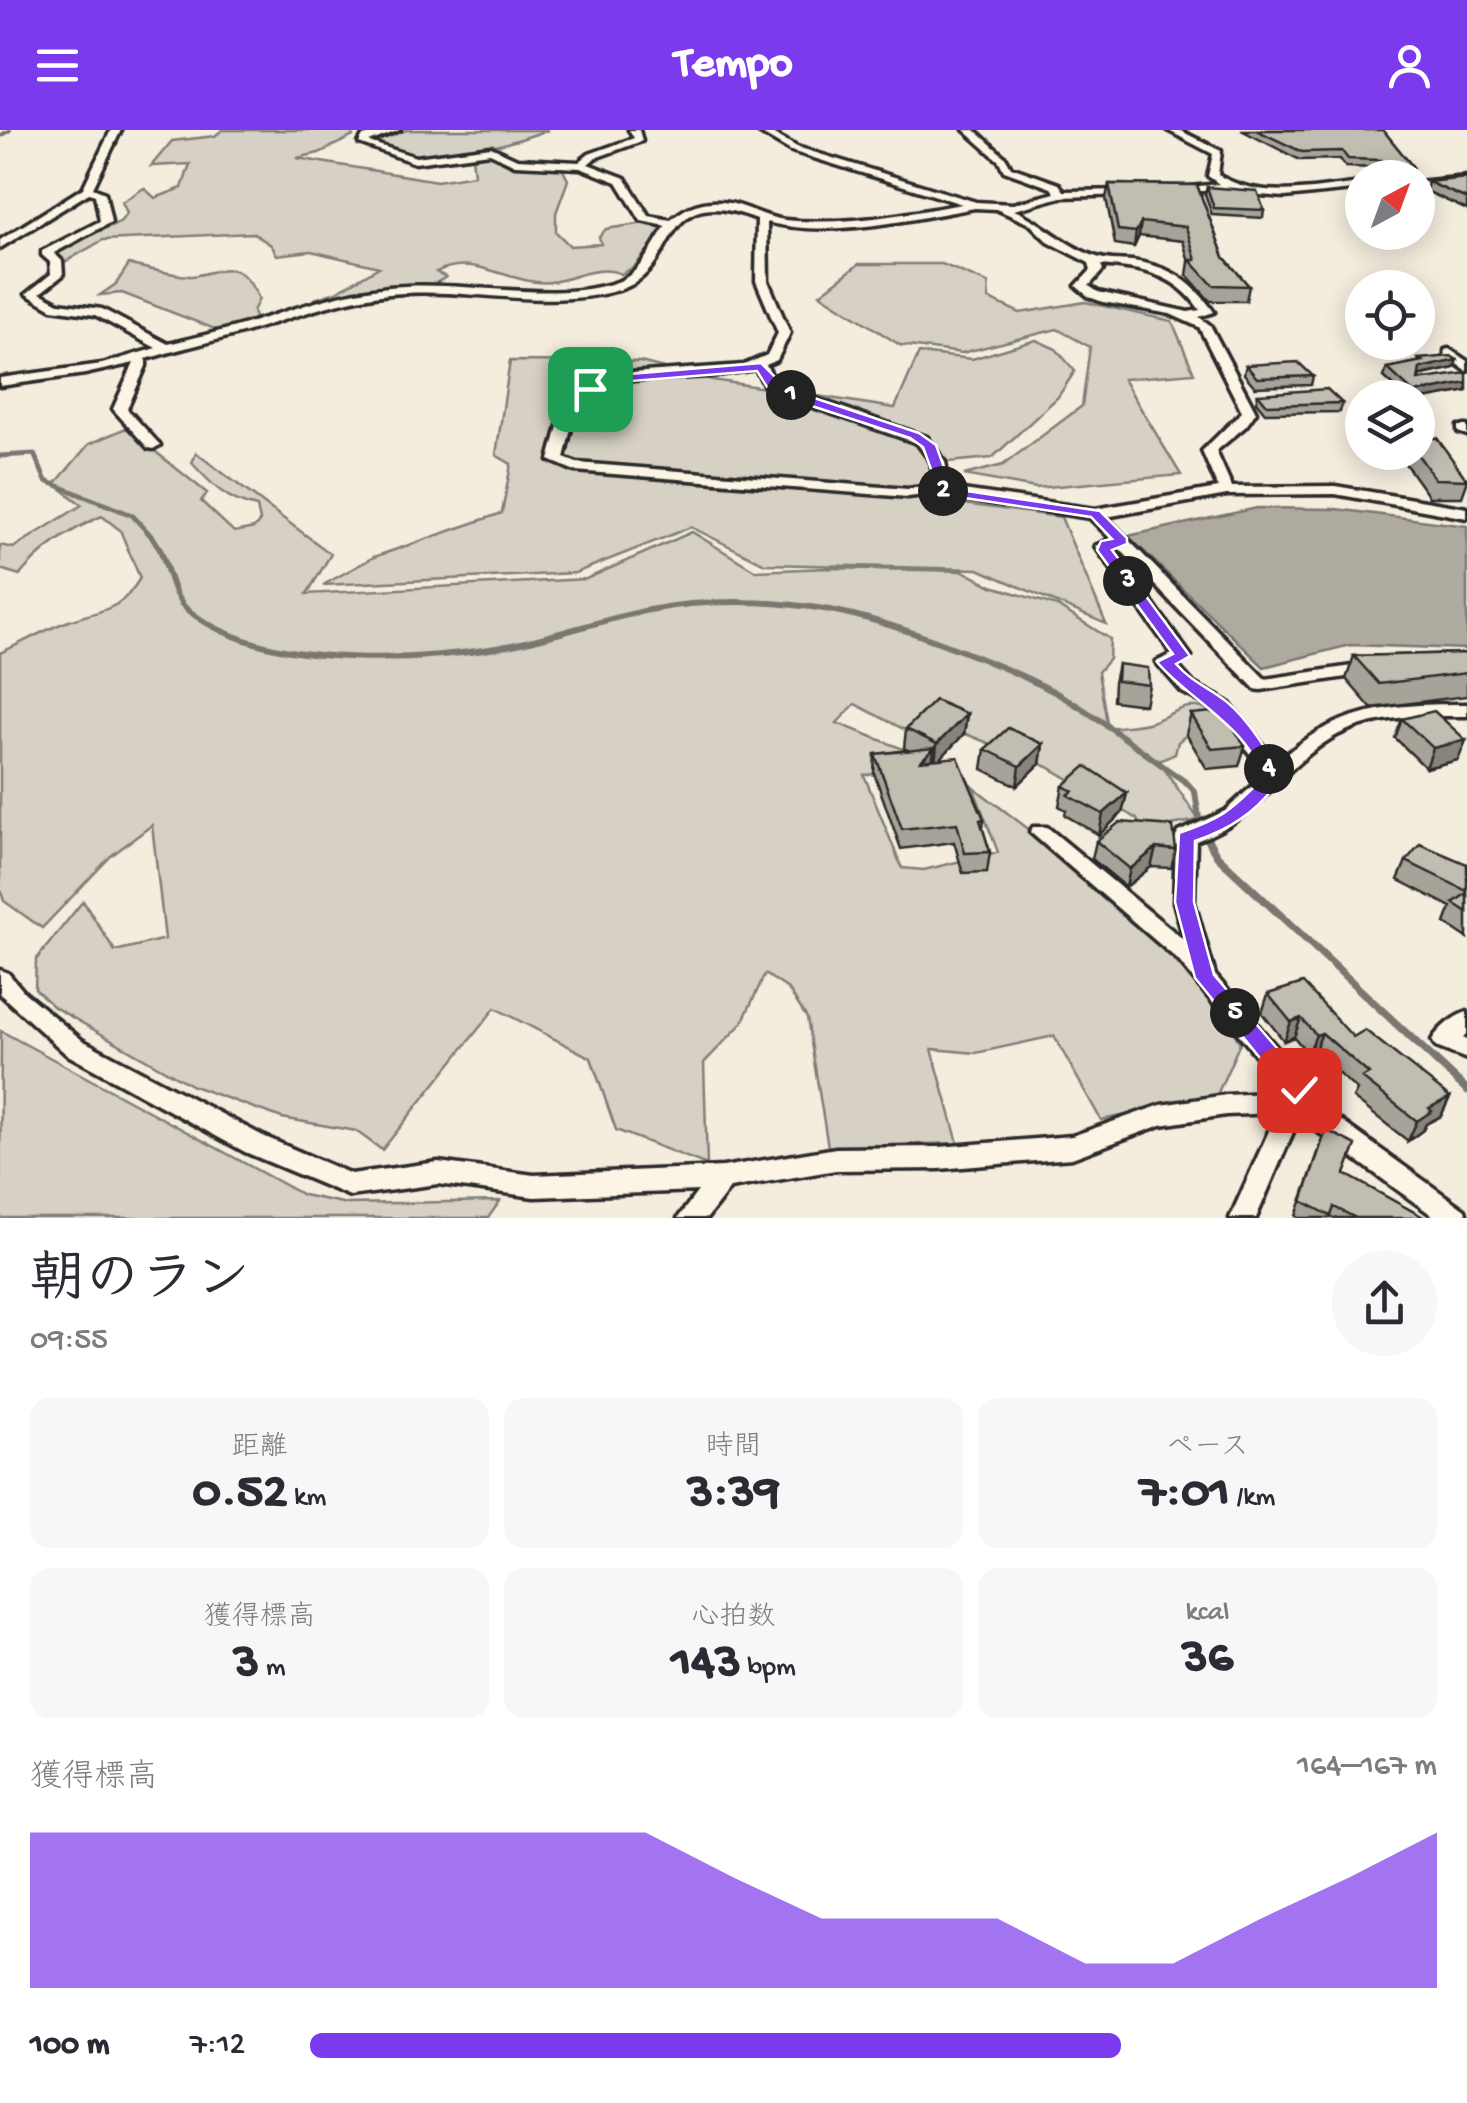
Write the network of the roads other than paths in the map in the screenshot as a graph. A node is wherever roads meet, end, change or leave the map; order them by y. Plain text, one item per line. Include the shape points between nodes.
1 (116, 130) edge
2 (395, 130) edge
3 (634, 130) edge
4 (760, 130) edge
5 (969, 130) edge
6 (1172, 130) edge
7 (580, 165) junction
8 (1467, 180) edge
9 (1435, 185) edge
10 (1447, 185) junction
11 (1230, 186) junction
12 (1345, 187) edge
13 (88, 190) junction
14 (1467, 191) edge
15 (1160, 192) edge
16 (1146, 193) edge
17 (1061, 194) junction
18 (975, 206) junction
19 (1000, 208) junction
20 (762, 215) junction
21 (674, 224) junction
22 (0, 245) edge
23 (1094, 261) junction
24 (1191, 316) junction
25 (164, 347) junction
26 (1449, 353) edge
27 (140, 357) junction
28 (761, 367) junction
29 (1462, 373) edge
30 (0, 382) edge
31 (1262, 394) edge
32 (1243, 395) junction
33 (153, 445) dead end
34 (937, 490) junction
35 (1228, 490) junction
36 (1467, 512) edge
37 (1096, 514) junction
38 (1122, 541) junction
39 (1394, 668) edge
40 (1467, 710) edge
41 (1270, 781) junction
42 (1040, 832) dead end
43 (1205, 978) junction
44 (0, 979) edge
45 (1467, 1021) edge
46 (1467, 1050) edge
47 (1296, 1102) junction
48 (723, 1178) junction
49 (691, 1218) edge
50 (1243, 1218) edge
51 (1456, 1218) edge

1 - 13 street
2 - 7 street via 364,143 416,160 490,150 515,162
3 - 7 street via 639,139
4 - 18 street via 794,149
5 - 17 street via 1007,169
6 - 11 street via 1218,153 1212,176
7 - 21 street via 621,180 645,219
8 - 10 street
9 - 10 street
10 - 14 street
11 - 12 street via 1268,193
11 - 15 street
13 - 22 street
13 - 25 street via 100,193 106,222 46,253 56,260 57,275 32,294 56,306 98,312
16 - 17 street
17 - 19 street
18 - 19 street
18 - 20 street via 822,223 782,223
19 - 23 street
20 - 21 street via 711,205 690,210
20 - 28 street via 762,282 784,339
21 - 25 street via 640,276 616,287 384,291
23 - 24 street via 1097,270 1082,286 1097,298
23 - 24 street via 1151,266 1185,281 1208,312
24 - 32 street via 1212,336
25 - 27 street
26 - 29 street
27 - 30 street
27 - 33 street via 120,409
28 - 34 street via 782,392 929,445 944,484
28 - 34 street via 602,383 570,409 556,460 574,467 908,494
31 - 32 street
32 - 35 street via 1245,420 1209,451
34 - 37 street
35 - 36 street via 1348,491
35 - 37 street
37 - 38 street
38 - 39 street via 1261,685
38 - 41 street via 1103,546 1182,656 1165,662 1188,688 1222,706 1269,766
40 - 41 street via 1398,712 1345,724 1310,744
41 - 43 street via 1225,824 1186,838 1184,902
42 - 43 street via 1186,954
43 - 47 street via 1299,1090
44 - 48 street via 74,1047 254,1144 350,1185 438,1172 534,1186
45 - 46 street via 1444,1040
47 - 48 street via 1160,1115 1072,1147 836,1159
47 - 50 street
47 - 51 street
48 - 49 street

